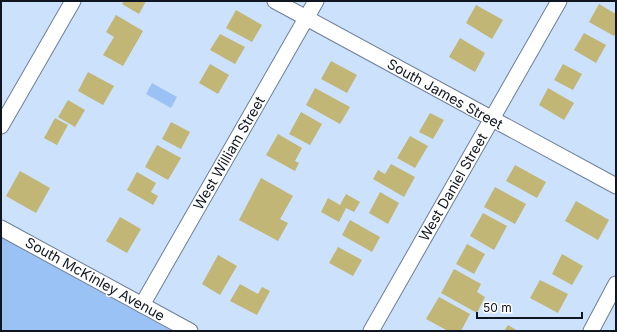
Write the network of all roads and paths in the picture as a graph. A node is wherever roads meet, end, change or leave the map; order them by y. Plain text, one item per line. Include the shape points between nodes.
1 (73, 1) edge
2 (275, 1) edge
3 (316, 1) edge
4 (558, 1) edge
5 (306, 18) junction
6 (492, 119) junction
7 (1, 126) edge
8 (616, 186) edge
9 (1, 228) edge
10 (616, 284) edge
11 (142, 305) junction
12 (190, 331) edge
13 (370, 331) edge
14 (591, 331) edge

1 - 7 street
2 - 5 street, South James Street
3 - 5 street, West William Street
4 - 6 street, West Daniel Street
5 - 6 street, South James Street
5 - 11 street, West William Street
6 - 8 street, South James Street
6 - 13 street, West Daniel Street
9 - 11 street, South McKinley Avenue
10 - 14 street
11 - 12 street, South McKinley Avenue

